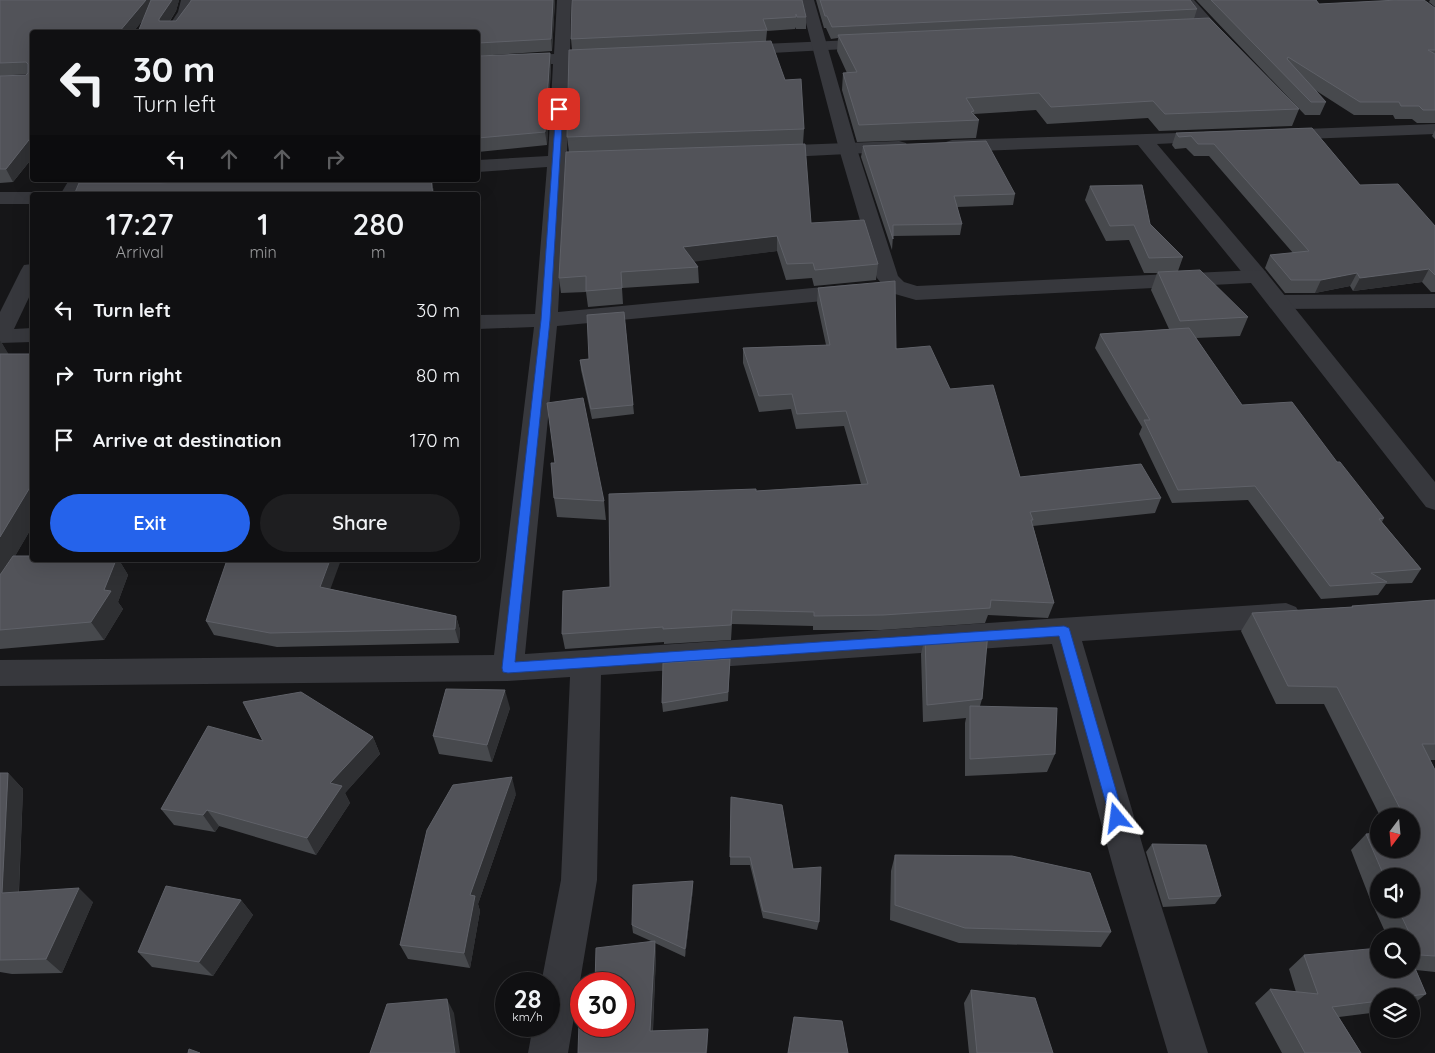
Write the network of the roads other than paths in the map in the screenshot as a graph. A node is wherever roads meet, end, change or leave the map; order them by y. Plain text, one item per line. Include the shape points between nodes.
1 (188, 0) edge
2 (564, 0) edge
3 (807, 0) edge
4 (1186, 0) edge
5 (1189, 28) edge
6 (1209, 28) junction
7 (173, 30) edge
8 (890, 43) edge
9 (820, 46) junction
10 (720, 51) edge
11 (621, 56) edge
12 (562, 59) junction
13 (1240, 59) edge
14 (480, 62) edge
15 (1298, 120) edge
16 (1435, 129) edge
17 (1311, 134) junction
18 (1232, 136) edge
19 (1262, 136) edge
20 (1143, 139) junction
21 (936, 146) edge
22 (916, 147) edge
23 (848, 149) junction
24 (751, 152) edge
25 (625, 157) edge
26 (557, 160) junction
27 (480, 166) edge
28 (0, 198) edge
29 (30, 198) edge
30 (30, 274) edge
31 (1257, 276) junction
32 (896, 287) junction
33 (1435, 301) edge
34 (1278, 302) junction
35 (546, 320) junction
36 (480, 322) edge
37 (0, 335) edge
38 (30, 335) edge
39 (1435, 500) edge
40 (1318, 613) edge
41 (1064, 631) junction
42 (586, 663) junction
43 (508, 668) junction
44 (0, 673) edge
45 (548, 1053) edge
46 (1188, 1053) edge

1 - 7 street via 186,12
2 - 12 street
3 - 9 street
4 - 6 street
5 - 6 street
6 - 13 street
8 - 9 street
9 - 10 street
9 - 23 street
11 - 12 street
12 - 14 street
12 - 26 street
15 - 17 street
16 - 17 street
17 - 19 street
18 - 20 street
20 - 21 street
20 - 31 street
22 - 23 street
23 - 24 street
23 - 32 street via 888,278
25 - 26 street
26 - 27 street
26 - 35 street
28 - 29 street
30 - 37 street
31 - 32 street via 916,293
31 - 34 street
32 - 35 street
33 - 34 street
34 - 39 street
35 - 36 street
35 - 43 street
37 - 38 street
40 - 41 street
41 - 42 street
41 - 46 street
42 - 43 street
42 - 45 street via 579,880
43 - 44 street

